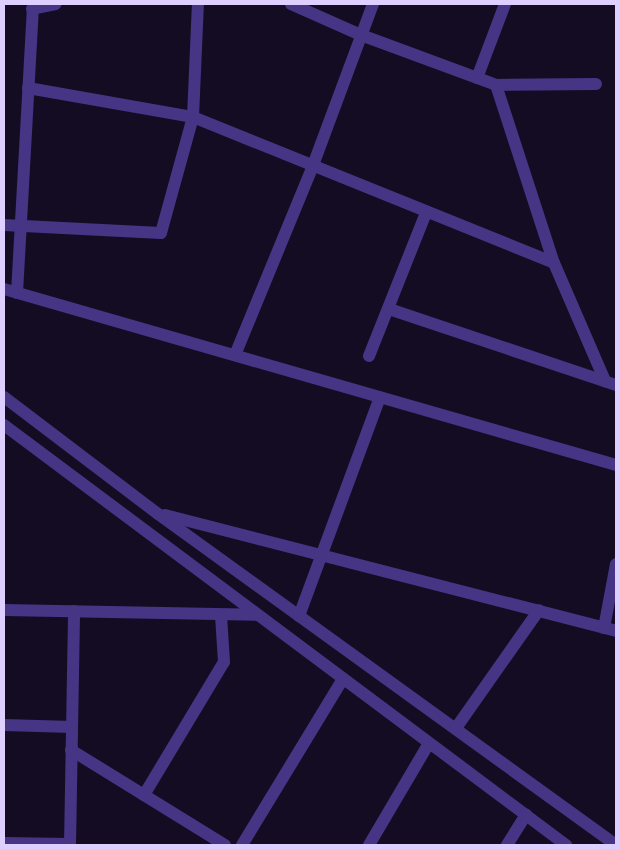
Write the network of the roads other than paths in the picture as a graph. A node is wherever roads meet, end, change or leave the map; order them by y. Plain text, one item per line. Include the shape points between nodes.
1 (55, 4) edge
2 (198, 4) edge
3 (291, 4) edge
4 (373, 4) edge
5 (505, 4) edge
6 (32, 6) edge
7 (361, 36) junction
8 (477, 78) junction
9 (596, 84) dead end
10 (496, 85) junction
11 (28, 88) junction
12 (192, 117) junction
13 (312, 168) junction
14 (426, 213) junction
15 (4, 225) edge
16 (23, 225) junction
17 (554, 264) junction
18 (4, 290) edge
19 (17, 293) junction
20 (389, 309) junction
21 (235, 356) junction
22 (369, 356) dead end
23 (611, 383) edge
24 (4, 397) edge
25 (380, 397) junction
26 (4, 426) edge
27 (616, 465) edge
28 (158, 514) junction
29 (322, 553) junction
30 (616, 564) edge
31 (4, 610) edge
32 (539, 610) junction
33 (74, 611) junction
34 (221, 615) junction
35 (258, 615) junction
36 (299, 616) junction
37 (610, 630) edge
38 (343, 679) junction
39 (4, 725) edge
40 (72, 727) junction
41 (456, 728) junction
42 (429, 743) junction
43 (71, 750) junction
44 (144, 795) junction
45 (526, 815) junction
46 (4, 843) edge
47 (70, 845) edge
48 (225, 845) edge
49 (242, 845) edge
50 (369, 845) edge
51 (507, 845) edge
52 (566, 845) edge
53 (616, 845) edge

1 - 6 street
2 - 12 street
3 - 7 street
4 - 7 street
5 - 8 street
6 - 11 street
7 - 8 street
7 - 13 street
8 - 10 street
9 - 10 street
10 - 17 street
11 - 12 street
11 - 16 street
12 - 13 street
12 - 16 street via 161,233
13 - 14 street
13 - 21 street
14 - 17 street
14 - 20 street
15 - 16 street
16 - 19 street
17 - 23 street
18 - 19 street
19 - 21 street
20 - 22 street
20 - 23 street
21 - 25 street
24 - 28 street
25 - 27 street
25 - 29 street
26 - 35 street
28 - 29 street
28 - 36 street
29 - 32 street
29 - 36 street
30 - 37 street
31 - 33 street
32 - 37 street
32 - 41 street
33 - 34 street
33 - 40 street
34 - 35 street
34 - 44 street via 224,662
35 - 38 street
36 - 41 street
38 - 42 street
38 - 49 street
39 - 40 street
40 - 43 street
41 - 53 street
42 - 45 street
42 - 50 street
43 - 44 street
43 - 47 street
44 - 48 street
45 - 51 street
45 - 52 street
46 - 47 street

